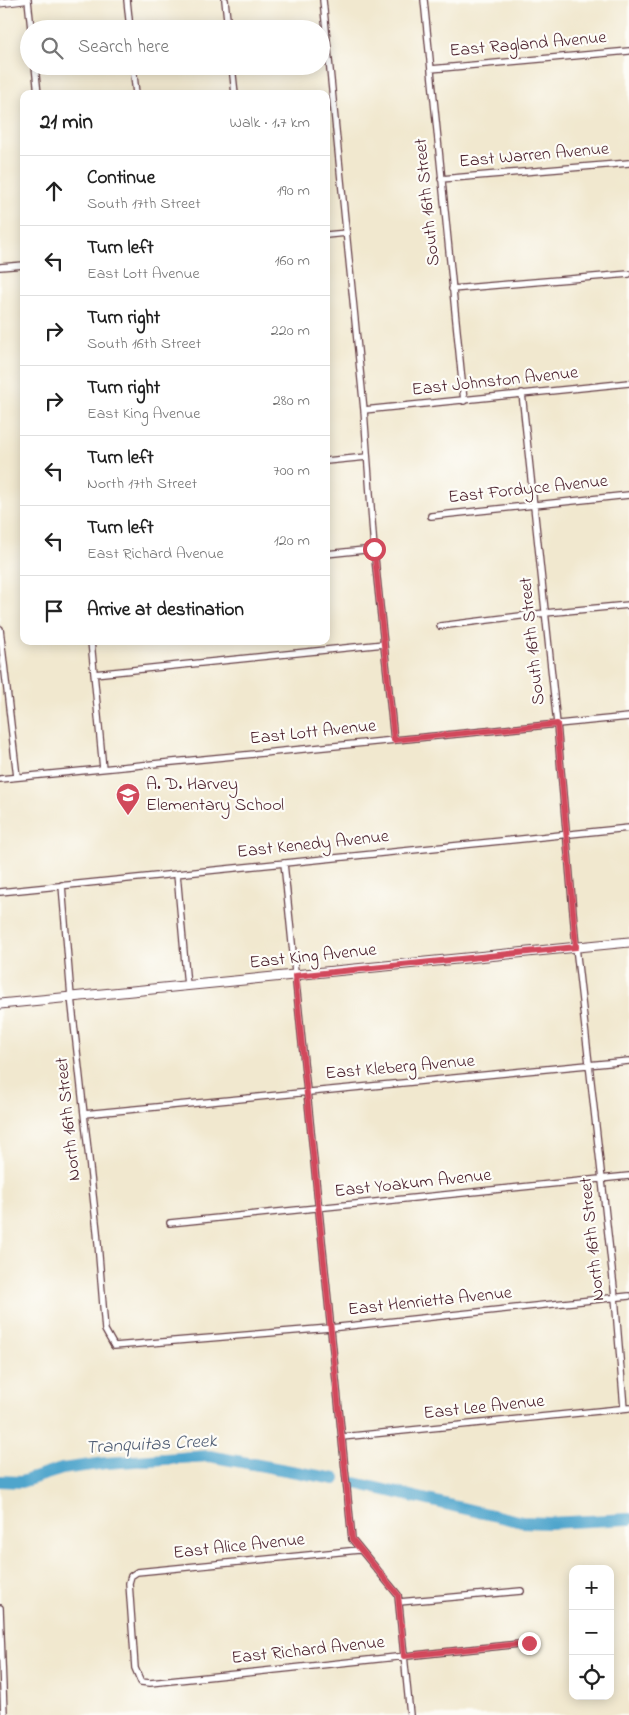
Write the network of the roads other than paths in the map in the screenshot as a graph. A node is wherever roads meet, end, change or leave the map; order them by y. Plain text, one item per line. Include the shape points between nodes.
1 (26, 0) edge
2 (127, 0) edge
3 (225, 0) edge
4 (323, 0) edge
5 (424, 0) edge
6 (0, 3) edge
7 (29, 20) edge
8 (129, 20) edge
9 (227, 20) edge
10 (325, 20) edge
11 (629, 51) edge
12 (330, 68) edge
13 (431, 70) junction
14 (36, 75) edge
15 (135, 75) edge
16 (233, 75) edge
17 (38, 90) edge
18 (136, 90) edge
19 (235, 90) edge
20 (629, 163) edge
21 (441, 179) junction
22 (347, 233) junction
23 (330, 235) edge
24 (20, 264) edge
25 (0, 267) edge
26 (629, 274) edge
27 (452, 289) junction
28 (629, 383) edge
29 (522, 393) junction
30 (464, 401) junction
31 (364, 410) junction
32 (367, 457) junction
33 (330, 461) edge
34 (629, 495) edge
35 (534, 504) junction
36 (431, 516) dead end
37 (374, 549) junction
38 (330, 554) edge
39 (629, 605) edge
40 (545, 613) junction
41 (440, 626) dead end
42 (0, 629) edge
43 (384, 644) junction
44 (91, 645) edge
45 (94, 674) junction
46 (3, 693) edge
47 (629, 717) edge
48 (557, 724) junction
49 (394, 740) junction
50 (103, 769) junction
51 (17, 777) junction
52 (0, 779) edge
53 (629, 828) edge
54 (567, 834) junction
55 (284, 863) junction
56 (177, 874) junction
57 (62, 886) junction
58 (0, 892) edge
59 (629, 942) edge
60 (576, 947) junction
61 (295, 976) junction
62 (186, 986) junction
63 (71, 997) junction
64 (0, 1004) edge
65 (629, 1061) edge
66 (589, 1066) junction
67 (306, 1092) junction
68 (84, 1114) junction
69 (629, 1176) edge
70 (602, 1179) junction
71 (319, 1208) junction
72 (170, 1223) dead end
73 (629, 1296) edge
74 (615, 1297) junction
75 (330, 1328) junction
76 (114, 1346) joint
77 (627, 1408) edge
78 (342, 1437) junction
79 (359, 1550) junction
80 (521, 1591) dead end
81 (399, 1602) junction
82 (0, 1608) edge
83 (529, 1643) dead end
84 (404, 1656) junction
85 (150, 1683) joint
86 (4, 1715) edge
87 (410, 1715) edge

1 - 6 street
1 - 7 street
2 - 8 street
3 - 9 street
4 - 10 street
5 - 13 street, South 16th Street
11 - 13 street, East Ragland Avenue
12 - 22 street
13 - 21 street, South 16th Street
14 - 17 street
15 - 18 street
16 - 19 street
20 - 21 street, East Warren Avenue
21 - 27 street, South 16th Street
22 - 23 street
22 - 31 street
24 - 25 street
26 - 27 street
27 - 30 street, South 16th Street
28 - 29 street, East Johnston Avenue
29 - 30 street, East Johnston Avenue
29 - 35 street, South 16th Street
30 - 31 street, East Johnston Avenue
31 - 32 street
32 - 33 street
32 - 37 street
34 - 35 street, East Fordyce Avenue
35 - 36 street, East Fordyce Avenue
35 - 40 street, South 16th Street
37 - 38 street
37 - 43 street
39 - 40 street
40 - 41 street
40 - 48 street, South 16th Street
42 - 46 street
43 - 45 street
43 - 49 street
44 - 45 street
45 - 50 street
46 - 51 street
47 - 48 street, East Lott Avenue
48 - 49 street, East Lott Avenue
48 - 54 street, South 16th Street
49 - 50 street, East Lott Avenue
50 - 51 street, East Lott Avenue
51 - 52 street, East Lott Avenue
53 - 54 street, East Kenedy Avenue
54 - 55 street, East Kenedy Avenue
54 - 60 street, South 16th Street
55 - 56 street, East Kenedy Avenue
55 - 61 street
56 - 57 street, East Kenedy Avenue
56 - 62 street
57 - 58 street, East Kenedy Avenue
57 - 63 street, North 16th Street
59 - 60 main road, East King Avenue
60 - 61 main road, East King Avenue
60 - 66 street, South 16th Street
61 - 62 main road, East King Avenue
61 - 67 street
62 - 63 main road, East King Avenue
63 - 64 main road, East King Avenue
63 - 68 street, North 16th Street
65 - 66 street, East Kleberg Avenue
66 - 67 street, East Kleberg Avenue
66 - 70 street, North 16th Street
67 - 68 street, East Kleberg Avenue
67 - 71 street
68 - 76 street, North 16th Street via 105,1330
69 - 70 street, East Yoakum Avenue
70 - 71 street, East Yoakum Avenue
70 - 74 street, North 16th Street
71 - 72 street, East Yoakum Avenue
71 - 75 street
73 - 74 street, East Henrietta Avenue
74 - 75 street, East Henrietta Avenue
74 - 77 street, North 16th Street
75 - 76 street, East Henrietta Avenue
75 - 78 street
77 - 78 street, East Lee Avenue
78 - 79 street via 352,1539
79 - 81 street via 398,1595
79 - 85 street, East Alice Avenue via 136,1572 129,1583 135,1668 141,1682
80 - 81 street
81 - 84 street
82 - 86 street
83 - 84 street, East Richard Avenue
84 - 85 street, East Richard Avenue
84 - 87 street

